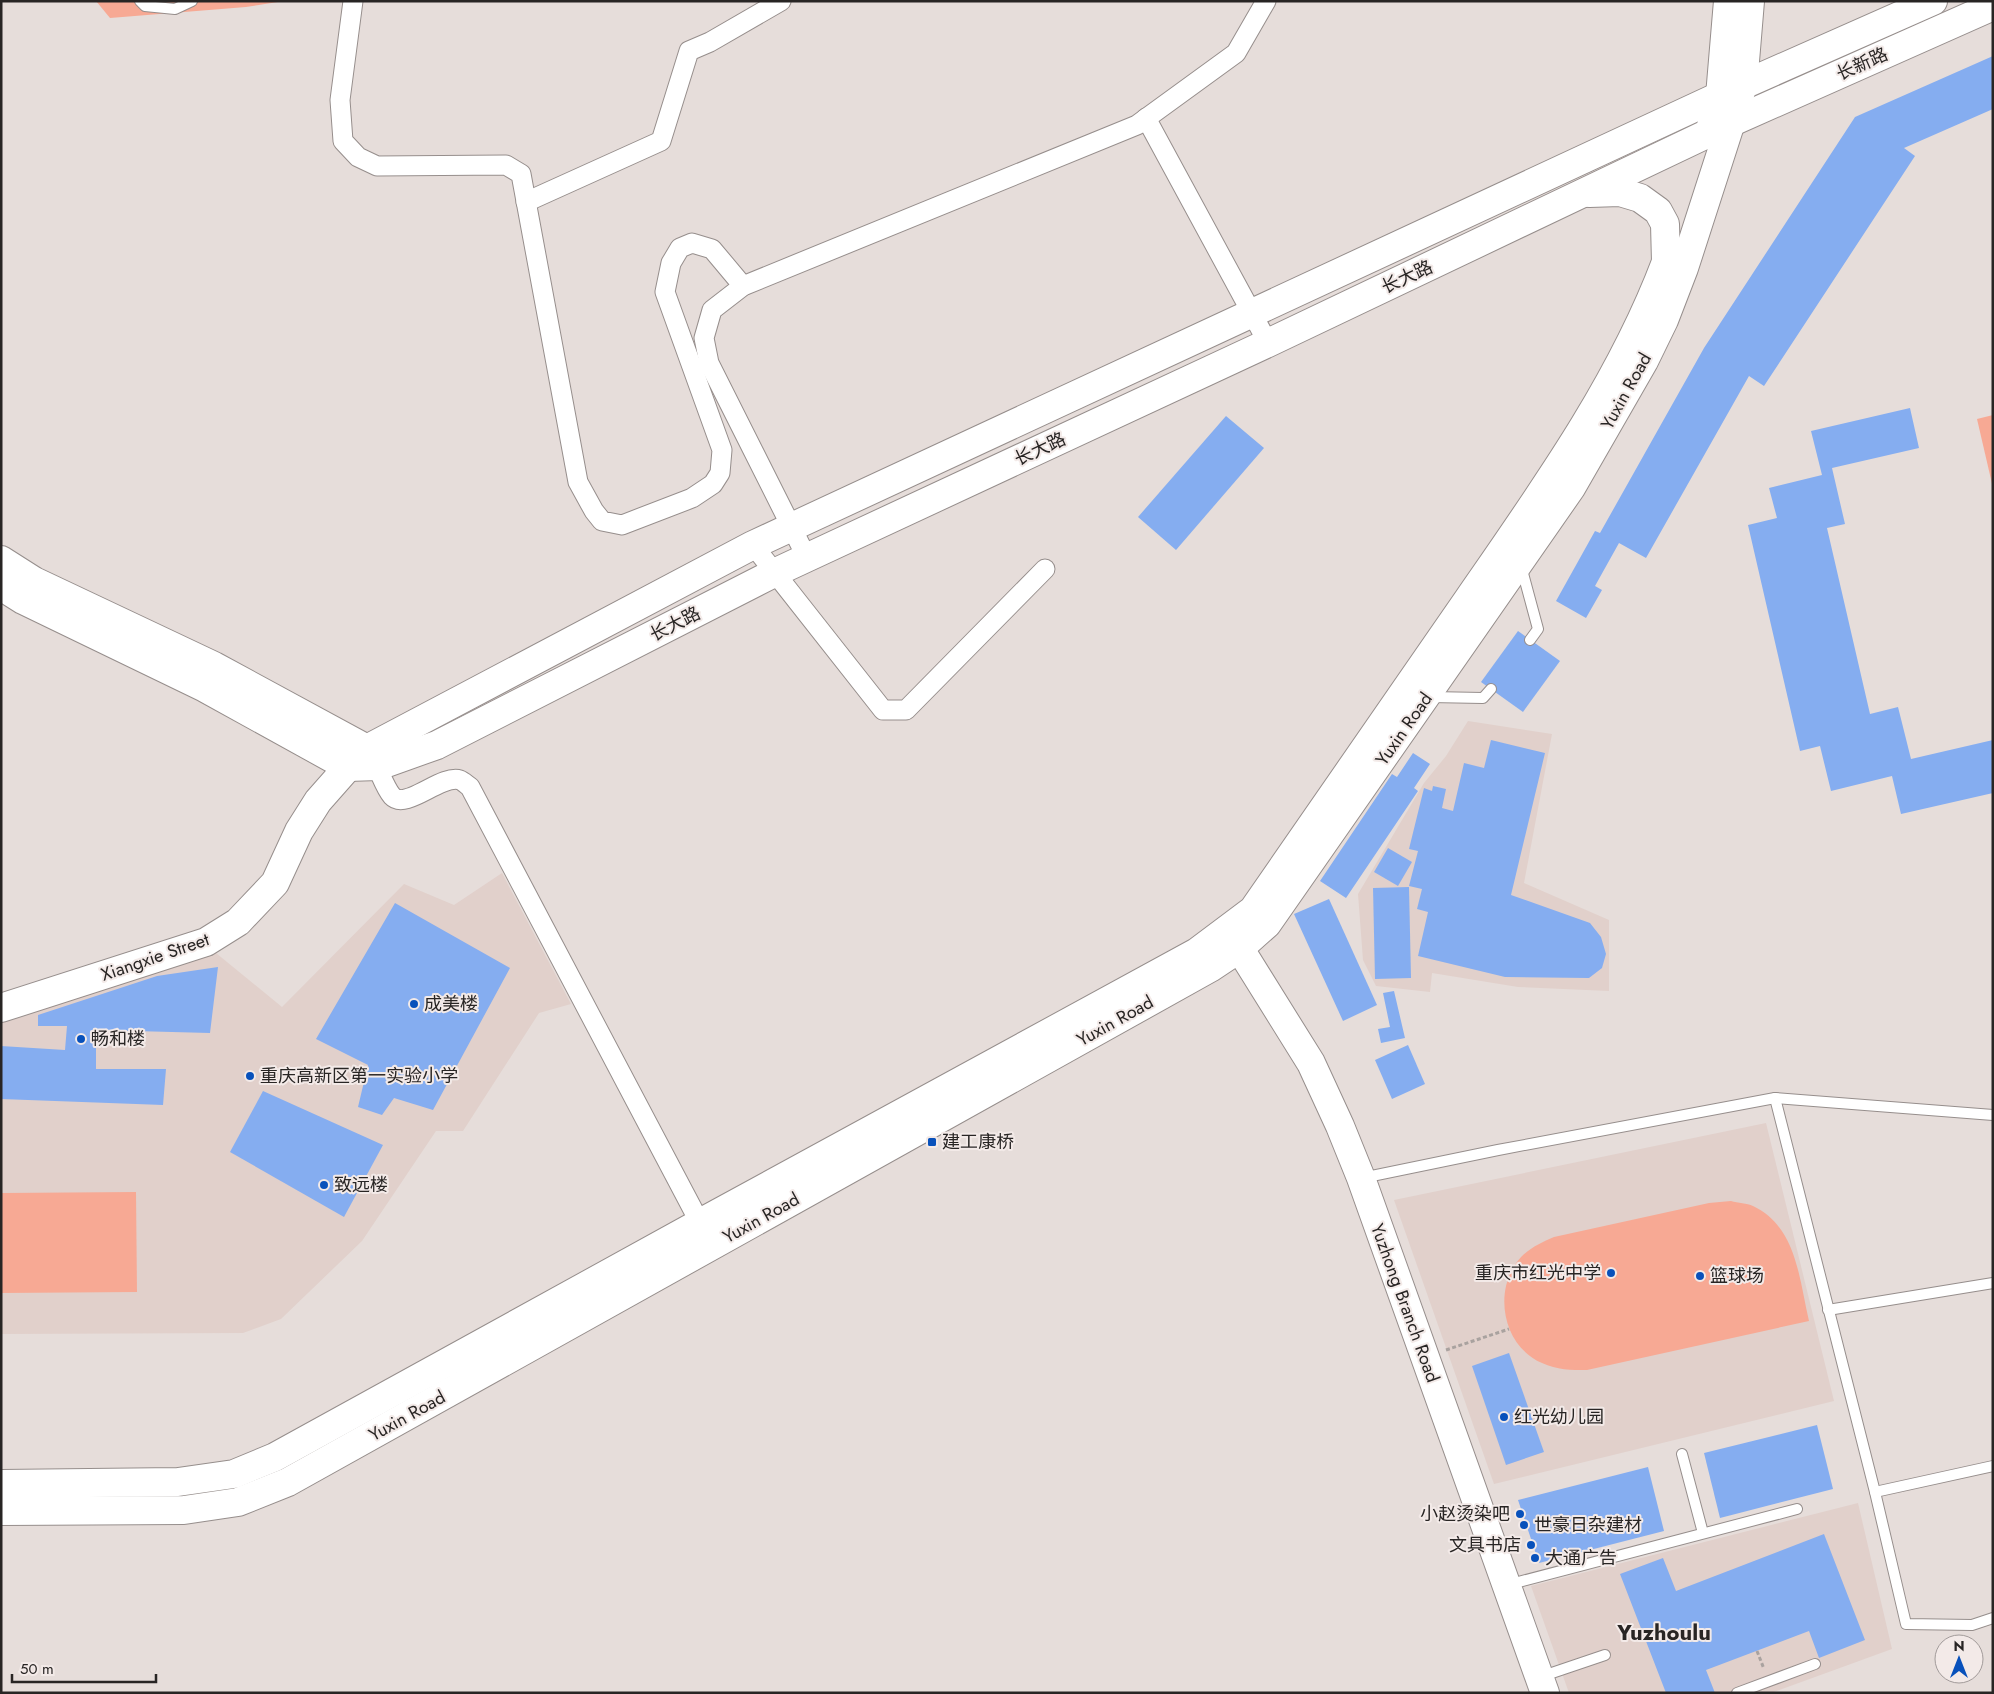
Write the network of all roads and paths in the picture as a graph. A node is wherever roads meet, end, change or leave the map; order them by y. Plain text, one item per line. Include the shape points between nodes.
1 (140, 1) edge
2 (192, 1) edge
3 (353, 1) edge
4 (781, 1) edge
5 (1266, 1) edge
6 (1728, 1) edge
7 (1750, 1) edge
8 (1933, 1) edge
9 (1993, 6) edge
10 (1731, 90) junction
11 (1146, 118) junction
12 (1720, 127) junction
13 (1582, 193) junction
14 (526, 202) junction
15 (1666, 262) junction
16 (743, 286) junction
17 (1252, 313) junction
18 (1268, 343) junction
19 (792, 526) junction
20 (753, 545) junction
21 (807, 558) junction
22 (1, 560) edge
23 (1520, 563) junction
24 (1045, 569) dead end
25 (774, 573) junction
26 (1, 586) edge
27 (1530, 640) dead end
28 (1491, 689) dead end
29 (1427, 696) junction
30 (364, 761) junction
31 (1234, 939) junction
32 (1, 1008) edge
33 (1775, 1098) junction
34 (1993, 1115) edge
35 (1361, 1178) junction
36 (700, 1223) junction
37 (1993, 1283) edge
38 (1828, 1310) junction
39 (1509, 1329) dead end
40 (1424, 1357) junction
41 (1682, 1454) dead end
42 (1993, 1466) edge
43 (1, 1484) edge
44 (1875, 1492) junction
45 (1797, 1509) dead end
46 (1, 1511) edge
47 (1703, 1533) junction
48 (1506, 1585) junction
49 (1993, 1618) edge
50 (1605, 1655) dead end
51 (1816, 1664) dead end
52 (1542, 1685) edge
53 (1737, 1693) edge

1 - 2 lane via 145,6 175,9
3 - 14 street via 340,100 343,141 358,157 377,166 506,164 520,174
4 - 14 street via 689,51 660,141
5 - 11 street via 1236,53
6 - 10 street, Yuxin Road
7 - 10 street, Yuxin Road
8 - 10 street, 长新路
9 - 12 street, 长新路
10 - 12 street, Yuxin Road
10 - 17 street, 长大路
11 - 16 street
11 - 17 street
12 - 13 street, 长大路
12 - 15 street, Yuxin Road
12 - 23 street, Yuxin Road via 1684,268 1664,320 1571,488
13 - 15 street via 1620,192 1640,198 1658,211 1665,224
13 - 18 street, 长大路
14 - 16 street via 578,482 602,521 622,525 692,498 713,484 720,473 722,450 665,292 671,263 680,248 692,243 712,249
15 - 31 street, Yuxin Road via 1626,354 1554,476
16 - 19 street via 712,310 704,338 709,363
17 - 18 street
17 - 19 street, 长大路
18 - 21 street, 长大路
19 - 20 street, 长大路
19 - 21 street
20 - 25 street
20 - 30 street, 长大路
21 - 25 street, 长大路
22 - 30 street via 34,581 214,666
23 - 27 lane via 1538,630
23 - 29 street, Yuxin Road
24 - 25 street via 906,710 883,710
25 - 30 street, 长大路 via 438,745
26 - 30 street via 23,600 205,688
28 - 29 lane via 1483,698
29 - 31 street, Yuxin Road via 1267,924
30 - 32 street, Xiangxie Street via 318,801 299,831 275,883 238,922 206,942
30 - 36 street via 396,799 404,799 451,779 460,780 470,787
31 - 35 street, Yuzhong Branch Road via 1311,1062
31 - 36 street, Yuxin Road via 1197,952
31 - 46 street, Yuxin Road via 1192,978 288,1482 238,1502 184,1510
33 - 34 lane
33 - 35 lane
33 - 38 lane
35 - 40 street, Yuzhong Branch Road
36 - 43 street, Yuxin Road via 275,1457 234,1474 178,1482
37 - 38 lane
38 - 44 lane
39 - 40 path
40 - 48 street, Yuzhong Branch Road
41 - 47 lane
42 - 44 lane
44 - 49 lane via 1906,1624 1972,1625
45 - 47 lane
47 - 48 lane
48 - 52 street, Yuzhong Branch Road
50 - 52 lane
51 - 53 lane

